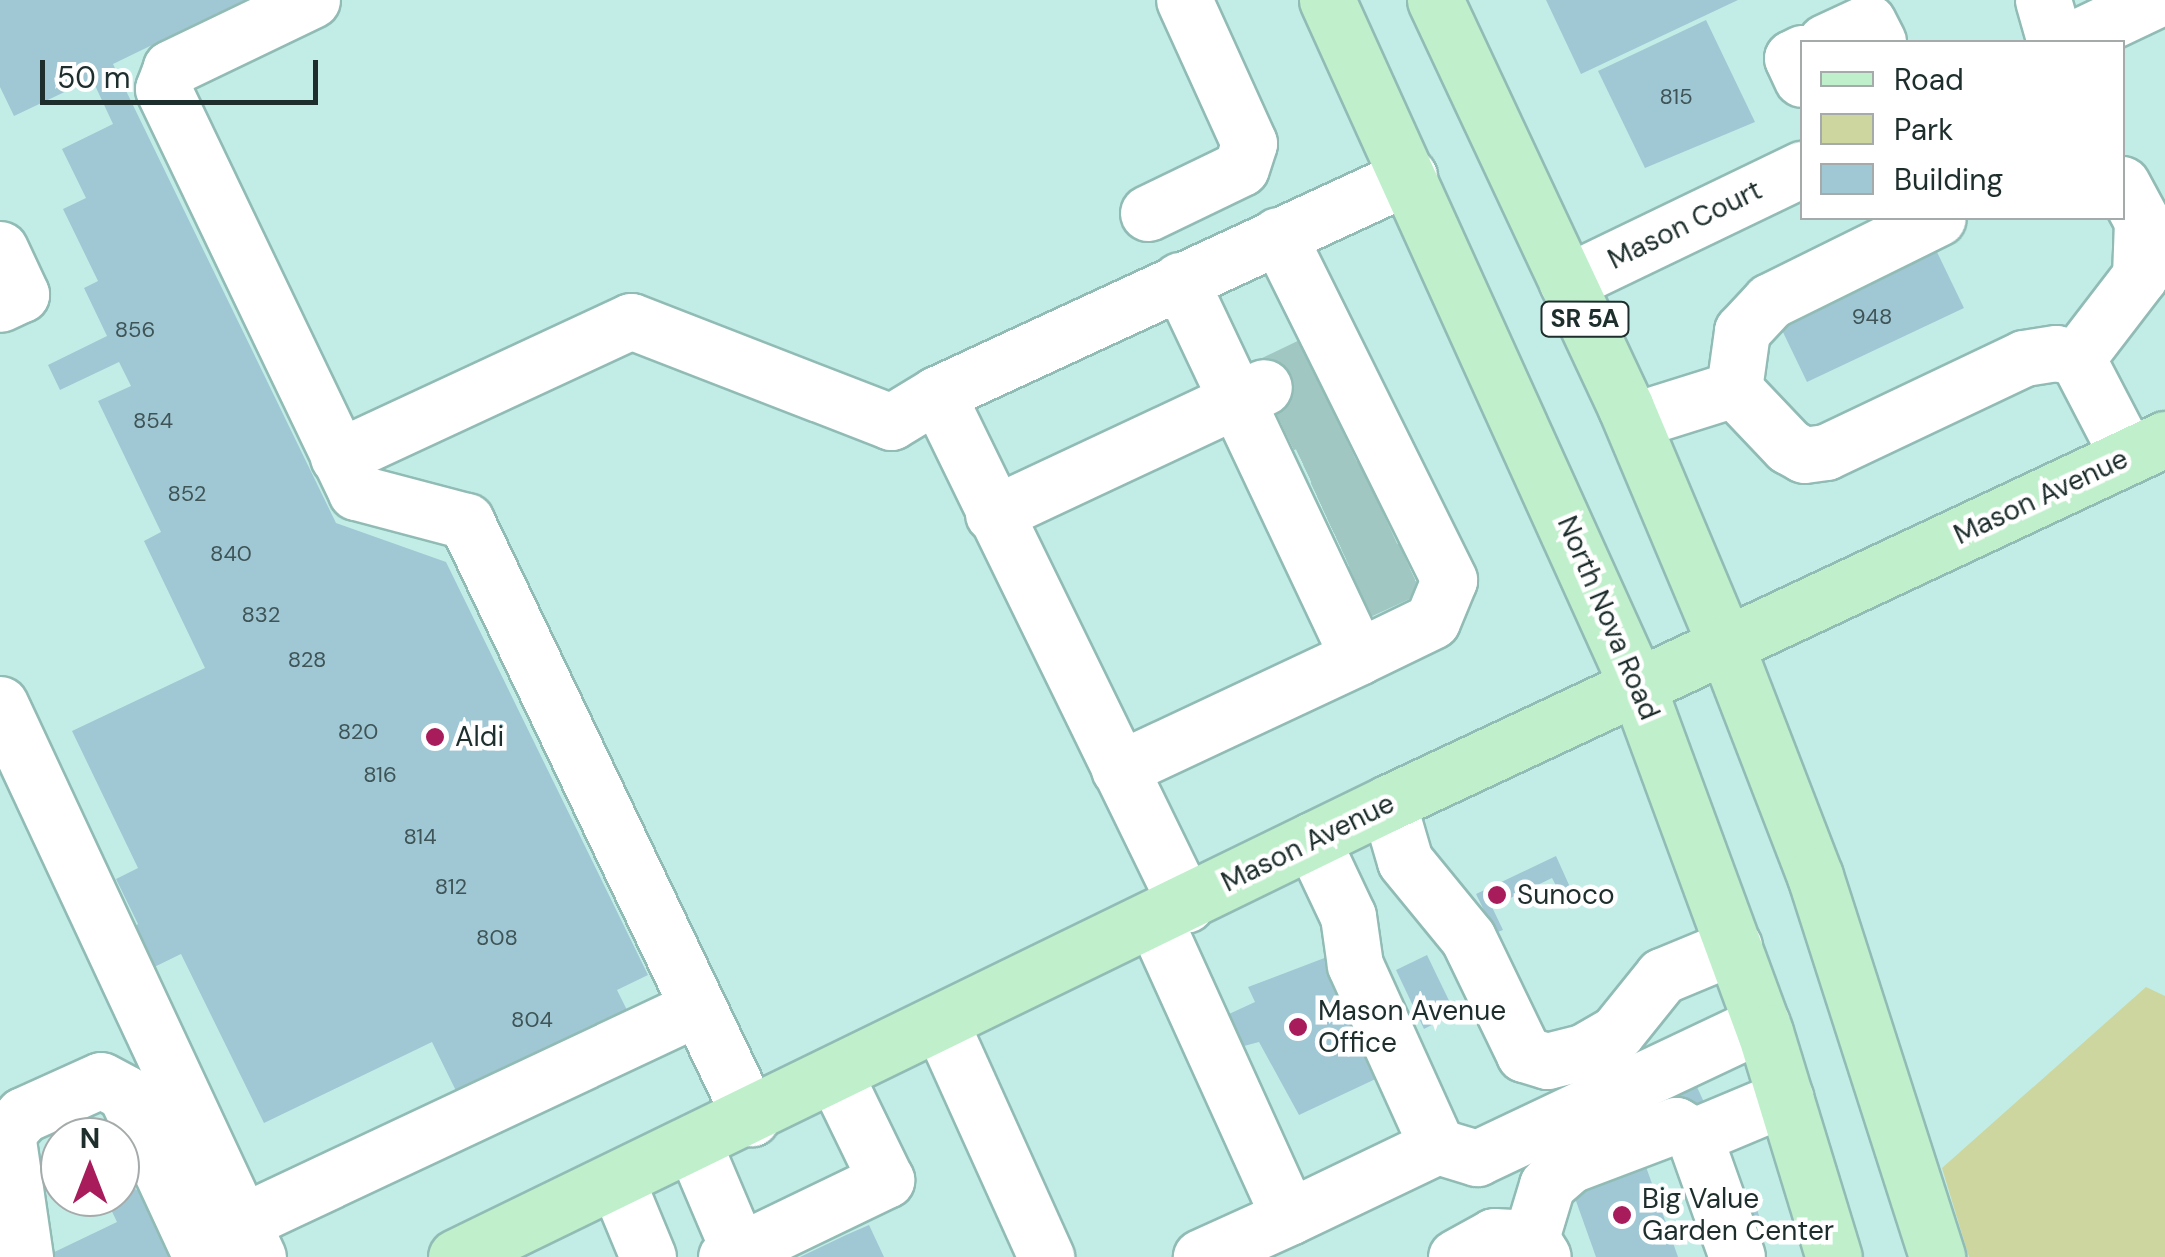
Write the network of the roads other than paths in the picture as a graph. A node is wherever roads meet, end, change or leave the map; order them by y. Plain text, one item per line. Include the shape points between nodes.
1 (312, 0) edge
2 (1184, 0) edge
3 (1326, 0) edge
4 (1435, 0) edge
5 (2042, 0) edge
6 (2155, 0) edge
7 (1829, 40) edge
8 (1877, 40) edge
9 (2054, 40) edge
10 (2071, 40) edge
11 (1800, 54) edge
12 (1800, 75) edge
13 (1800, 170) edge
14 (1409, 176) junction
15 (2125, 190) edge
16 (1148, 213) dead end
17 (1934, 220) edge
18 (1278, 235) junction
19 (0, 249) edge
20 (1180, 280) junction
21 (1568, 282) junction
22 (0, 304) edge
23 (2076, 358) junction
24 (1734, 389) junction
25 (938, 394) junction
26 (1632, 421) junction
27 (2147, 448) edge
28 (338, 458) junction
29 (1335, 476) junction
30 (993, 514) junction
31 (1725, 643) junction
32 (1358, 657) junction
33 (1637, 685) junction
34 (0, 704) edge
35 (1119, 768) junction
36 (1388, 803) junction
37 (1312, 840) junction
38 (1170, 912) junction
39 (1734, 946) junction
40 (698, 1008) junction
41 (1762, 1023) junction
42 (941, 1024) junction
43 (836, 1076) junction
44 (1785, 1098) junction
45 (751, 1118) junction
46 (1694, 1136) junction
47 (694, 1146) junction
48 (1438, 1146) junction
49 (617, 1182) junction
50 (1289, 1218) junction
51 (250, 1240) edge
52 (1537, 1248) edge
53 (732, 1254) edge
54 (25, 1257) edge
55 (201, 1257) edge
56 (456, 1257) edge
57 (648, 1257) edge
58 (1046, 1257) edge
59 (1201, 1257) edge
60 (1456, 1257) edge
61 (1737, 1257) edge
62 (1834, 1257) edge
63 (1937, 1257) edge

1 - 28 street via 171,68 163,89
2 - 16 street via 1249,143 1240,168
3 - 14 main road, North Nova Road
4 - 21 main road, SR 5A
5 - 9 street
6 - 10 street
7 - 8 street via 1868,22
11 - 12 street via 1792,58
13 - 21 street, Mason Court
14 - 18 street
14 - 33 main road, North Nova Road
15 - 23 street via 2142,221 2140,276
17 - 24 street via 1770,301 1742,331
18 - 20 street
18 - 29 street
19 - 22 street via 21,294
20 - 25 street
20 - 29 street
21 - 26 main road, SR 5A
23 - 24 street via 2024,358 1826,452 1804,455
23 - 27 street
24 - 26 street
25 - 28 street via 891,422 630,321
25 - 30 street
26 - 31 main road, SR 5A
27 - 31 main road, Mason Avenue
28 - 40 street via 356,492 466,521
29 - 30 street
29 - 32 street
29 - 32 street via 1449,580 1432,621
30 - 35 street
31 - 33 main road, Mason Avenue
31 - 63 main road, SR 5A via 1815,876
32 - 35 street
33 - 36 main road, Mason Avenue
33 - 39 main road, North Nova Road
34 - 51 street
35 - 38 street
36 - 37 main road, Mason Avenue
36 - 39 street via 1404,862 1468,938 1524,1054 1547,1061 1582,1052 1616,1032 1662,976
37 - 38 main road, Mason Avenue
37 - 48 street via 1348,916 1355,965
38 - 42 main road, Mason Avenue
38 - 50 street
39 - 41 main road, North Nova Road
40 - 45 street
40 - 51 street
41 - 44 main road, North Nova Road
41 - 48 street via 1477,1158
42 - 43 main road, Mason Avenue
42 - 58 street
43 - 45 main road, Mason Avenue
43 - 53 street via 886,1180
44 - 46 street
44 - 62 main road, North Nova Road
45 - 47 main road, Mason Avenue
46 - 52 street via 1676,1125 1570,1165 1548,1185
46 - 61 street
47 - 49 main road, Mason Avenue
47 - 53 street
48 - 50 street
49 - 56 main road, Mason Avenue
49 - 57 street
50 - 59 street
52 - 60 street via 1494,1236
54 - 55 street via 7,1132 23,1115 112,1080

